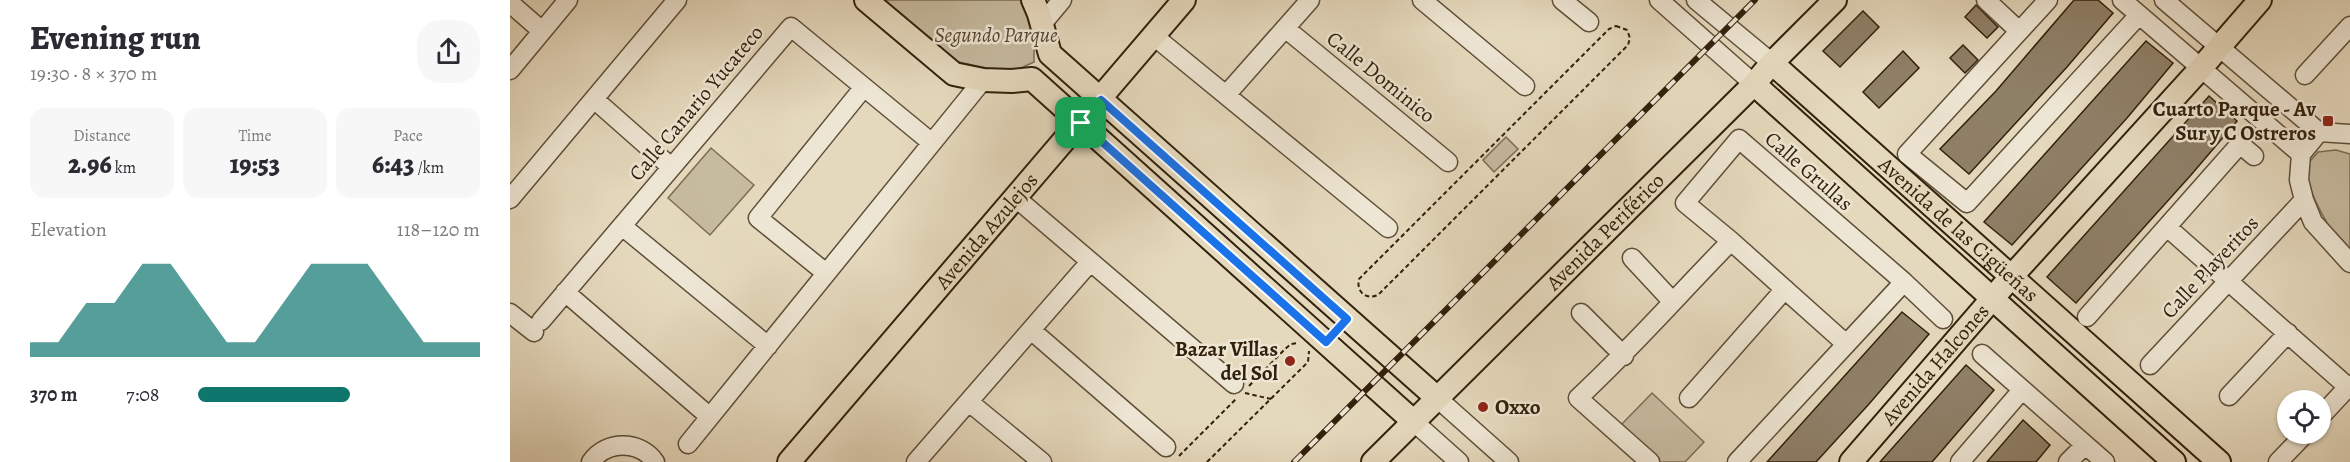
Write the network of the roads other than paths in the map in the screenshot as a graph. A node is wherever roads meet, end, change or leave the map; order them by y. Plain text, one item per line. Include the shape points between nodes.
1 (568, 0) edge
2 (677, 0) edge
3 (866, 0) edge
4 (1033, 0) edge
5 (1062, 0) edge
6 (1184, 0) edge
7 (1310, 0) edge
8 (1422, 0) edge
9 (1562, 0) edge
10 (1659, 0) edge
11 (1696, 0) edge
12 (1834, 0) edge
13 (1986, 0) edge
14 (2048, 0) edge
15 (2122, 0) edge
16 (2164, 0) edge
17 (2260, 0) edge
18 (510, 3) edge
19 (2139, 15) junction
20 (1589, 22) dead end
21 (1042, 24) junction
22 (2350, 26) edge
23 (1285, 28) junction
24 (542, 31) junction
25 (2019, 31) junction
26 (1155, 37) junction
27 (2218, 46) junction
28 (1050, 54) junction
29 (1772, 63) junction
30 (2201, 68) junction
31 (510, 69) edge
32 (2305, 75) dead end
33 (1032, 79) junction
34 (983, 80) junction
35 (1754, 84) junction
36 (1525, 86) dead end
37 (864, 87) junction
38 (1226, 95) junction
39 (594, 99) junction
40 (1101, 100) junction
41 (1081, 123) junction
42 (2319, 132) junction
43 (2350, 134) edge
44 (932, 142) junction
45 (2301, 154) junction
46 (2254, 156) dead end
47 (1448, 162) dead end
48 (671, 167) junction
49 (1016, 198) junction
50 (510, 199) edge
51 (2304, 200) junction
52 (622, 226) junction
53 (2167, 227) junction
54 (1388, 228) dead end
55 (1731, 241) junction
56 (1632, 258) dead end
57 (1090, 262) junction
58 (2350, 263) edge
59 (826, 273) junction
60 (2011, 277) junction
61 (2228, 281) junction
62 (1904, 282) junction
63 (1785, 289) junction
64 (566, 292) junction
65 (1992, 299) junction
66 (1672, 301) junction
67 (510, 313) edge
68 (1581, 313) dead end
69 (2087, 316) dead end
70 (1347, 319) junction
71 (1943, 319) dead end
72 (1031, 330) junction
73 (2288, 333) junction
74 (1326, 342) junction
75 (1845, 343) junction
76 (768, 345) junction
77 (1982, 354) dead end
78 (1624, 356) junction
79 (2150, 365) dead end
80 (2349, 386) edge
81 (1238, 389) road end
82 (2022, 390) junction
83 (2229, 396) dead end
84 (1436, 397) junction
85 (1689, 398) dead end
86 (969, 402) junction
87 (2331, 405) edge
88 (710, 417) junction
89 (1413, 421) junction
90 (688, 444) dead end
91 (2295, 444) edge
92 (2085, 445) junction
93 (1166, 447) dead end
94 (1638, 459) edge
95 (655, 460) edge
96 (591, 462) edge
97 (789, 462) edge
98 (916, 462) edge
99 (1042, 462) edge
100 (1373, 462) edge
101 (1459, 462) edge
102 (1509, 462) edge
103 (1737, 462) edge
104 (1851, 462) edge
105 (1960, 462) edge
106 (2068, 462) edge
107 (2105, 462) edge
108 (2174, 462) edge
109 (2218, 462) edge
110 (2278, 462) edge

1 - 24 street
2 - 39 street
3 - 34 main road via 954,74
4 - 21 main road
5 - 21 street
6 - 26 main road, Avenida Azulejos
7 - 23 street
8 - 36 street
9 - 20 street
10 - 35 street, Avenida de las Cigüeñas
11 - 29 street, Avenida de las Cigüeñas
12 - 29 main road, Avenida Periférico
13 - 25 street
14 - 25 street
15 - 19 street
16 - 27 street
17 - 27 main road, Avenida Halcones
18 - 24 street
19 - 25 street via 1967,203 1907,154
19 - 30 street
21 - 28 main road
22 - 32 street
23 - 38 street
23 - 47 street, Calle Dominico
24 - 31 street
26 - 38 street
26 - 40 main road, Avenida Azulejos
27 - 30 main road, Avenida Halcones
27 - 42 street
28 - 33 main road
28 - 40 main road
29 - 35 main road, Avenida Periférico
29 - 60 main road, Avenida de las Cigüeñas
30 - 45 street
30 - 60 main road, Avenida Halcones
33 - 34 main road
33 - 41 main road
34 - 44 street
35 - 65 main road, Avenida de las Cigüeñas
35 - 84 main road, Avenida Periférico
37 - 44 street, Calle Canario Yucateco
37 - 48 street, Calle Canario Yucateco via 790,27
37 - 59 street via 758,218
38 - 54 street
39 - 48 street
39 - 50 street
40 - 41 main road, Avenida Azulejos
40 - 70 main road
41 - 49 main road, Avenida Azulejos
41 - 74 main road
42 - 43 street
42 - 45 street
44 - 59 street
45 - 51 street via 2299,180
46 - 53 street via 2240,144
48 - 52 street, Calle Canario Yucateco
49 - 57 street
49 - 97 main road, Avenida Azulejos
51 - 58 street via 2313,222
51 - 61 street, Calle Playeritos
52 - 64 street, Calle Canario Yucateco
52 - 76 street
53 - 61 street
53 - 69 street
55 - 62 street, Calle Grullas via 1685,203 1739,139
55 - 63 street, Calle Grullas
55 - 66 street
56 - 66 street
57 - 72 street
57 - 81 street
59 - 76 street
60 - 65 main road, Avenida Halcones
60 - 109 main road, Avenida de las Cigüeñas
61 - 73 street
61 - 79 street, Calle Playeritos
62 - 71 street, Calle Grullas
62 - 75 street
63 - 75 street, Calle Grullas
63 - 85 street
64 - 67 street, Calle Canario Yucateco via 537,326
64 - 88 street
65 - 104 main road, Avenida Halcones
65 - 108 main road, Avenida de las Cigüeñas
66 - 78 street
68 - 78 street
70 - 74 main road
70 - 84 main road
72 - 86 street
72 - 93 street
73 - 80 street
73 - 83 street
74 - 89 main road
75 - 103 street
76 - 88 street
77 - 82 street
78 - 94 street via 1578,398
80 - 87 street
82 - 92 street
82 - 105 street
84 - 89 main road, Avenida Periférico
84 - 102 street
86 - 98 street
86 - 99 street
88 - 90 street
89 - 100 main road, Avenida Periférico
89 - 101 street
91 - 110 street
92 - 106 street
92 - 107 street
95 - 96 street via 641,449 616,446 604,450

